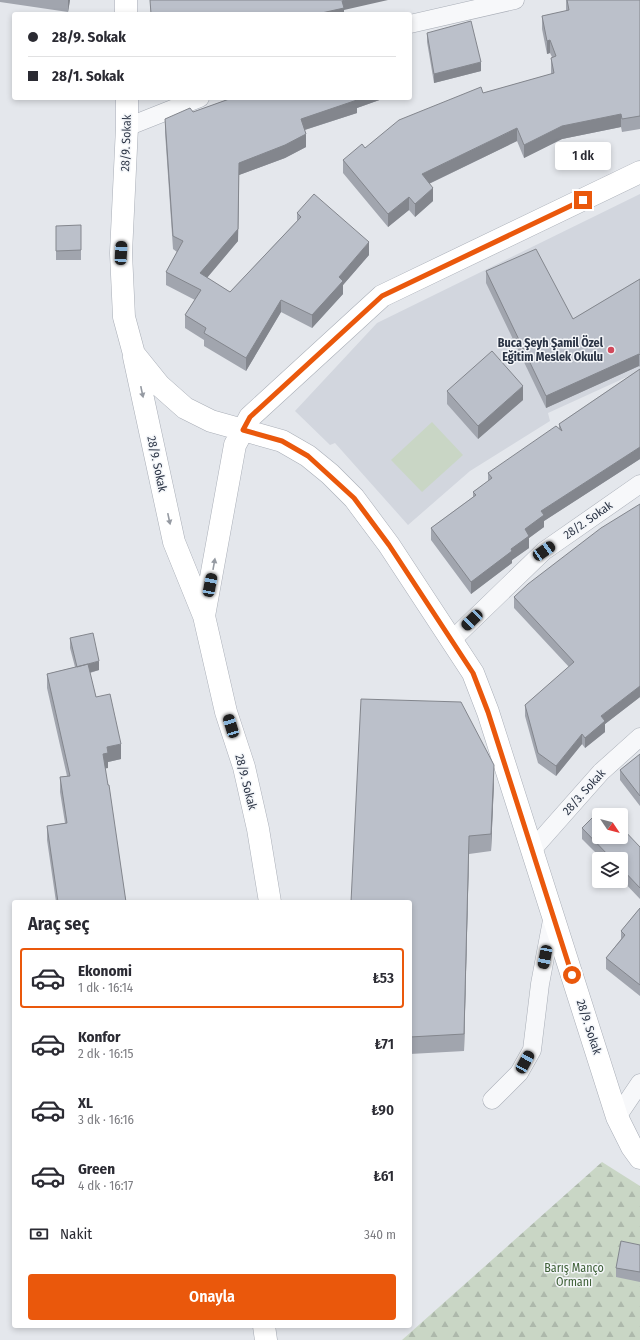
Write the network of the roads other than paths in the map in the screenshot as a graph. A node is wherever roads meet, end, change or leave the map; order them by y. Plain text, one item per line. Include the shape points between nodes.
1 (126, 0) edge
2 (515, 0) edge
3 (126, 12) edge
4 (412, 24) edge
5 (127, 100) edge
6 (195, 100) edge
7 (127, 127) junction
8 (640, 172) edge
9 (134, 354) junction
10 (243, 430) junction
11 (640, 484) edge
12 (204, 616) junction
13 (452, 640) junction
14 (640, 737) edge
15 (532, 850) junction
16 (270, 900) edge
17 (553, 915) junction
18 (640, 1083) edge
19 (492, 1100) dead end
20 (617, 1117) junction
21 (640, 1158) edge
22 (264, 1328) edge
23 (266, 1340) edge

1 - 3 street
2 - 4 street
5 - 7 street, 28/9. Sokak
6 - 7 street
7 - 9 street, 28/9. Sokak via 121,253 124,317
8 - 10 street via 382,296 250,417
9 - 10 street, 28/9. Sokak via 159,385 185,408 211,421
9 -> 12 street, 28/9. Sokak via 174,542
12 -> 10 street, 28/9. Sokak via 235,445
10 - 13 street, 28/9. Sokak via 282,441 308,456 354,498 389,545
11 - 13 street, 28/2. Sokak via 544,551
12 - 16 street, 28/9. Sokak via 226,712 244,767
13 - 15 street, 28/9. Sokak via 473,673 488,712
14 - 15 street, 28/3. Sokak via 601,772
15 - 17 street, 28/9. Sokak
17 - 19 street via 540,984 532,1050 519,1074
17 - 20 street, 28/9. Sokak
18 - 20 street
20 - 21 street, 28/9. Sokak
22 - 23 street

